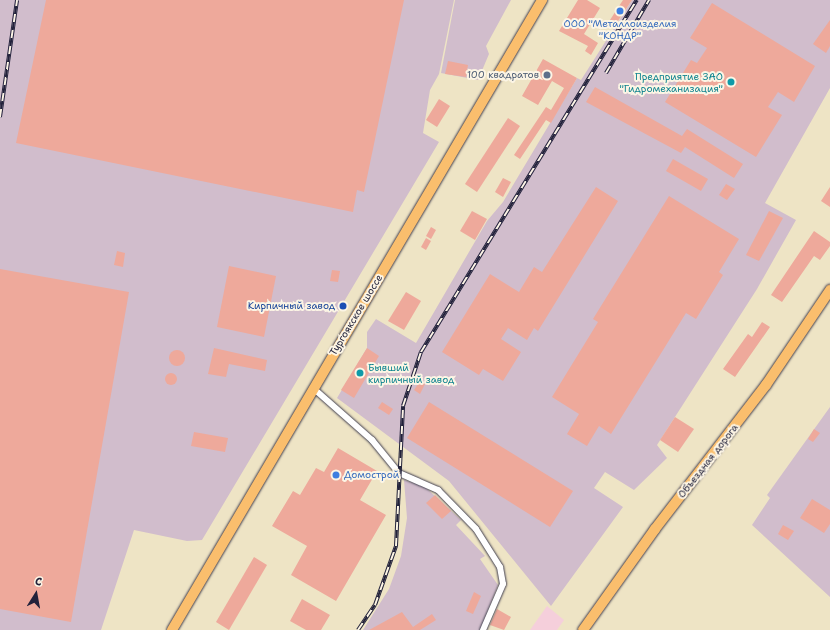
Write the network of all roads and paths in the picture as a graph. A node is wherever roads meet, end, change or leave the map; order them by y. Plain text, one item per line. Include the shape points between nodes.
1 (542, 0) edge
2 (830, 290) edge
3 (313, 388) junction
4 (172, 630) edge
5 (483, 630) edge
6 (584, 630) edge

1 - 3 main road, Тургоякское шоссе
2 - 6 main road, Объездная дорога via 766,385 655,529
3 - 4 main road, Тургоякское шоссе
3 - 5 street via 372,440 399,473 438,490 476,529 500,567 502,584

